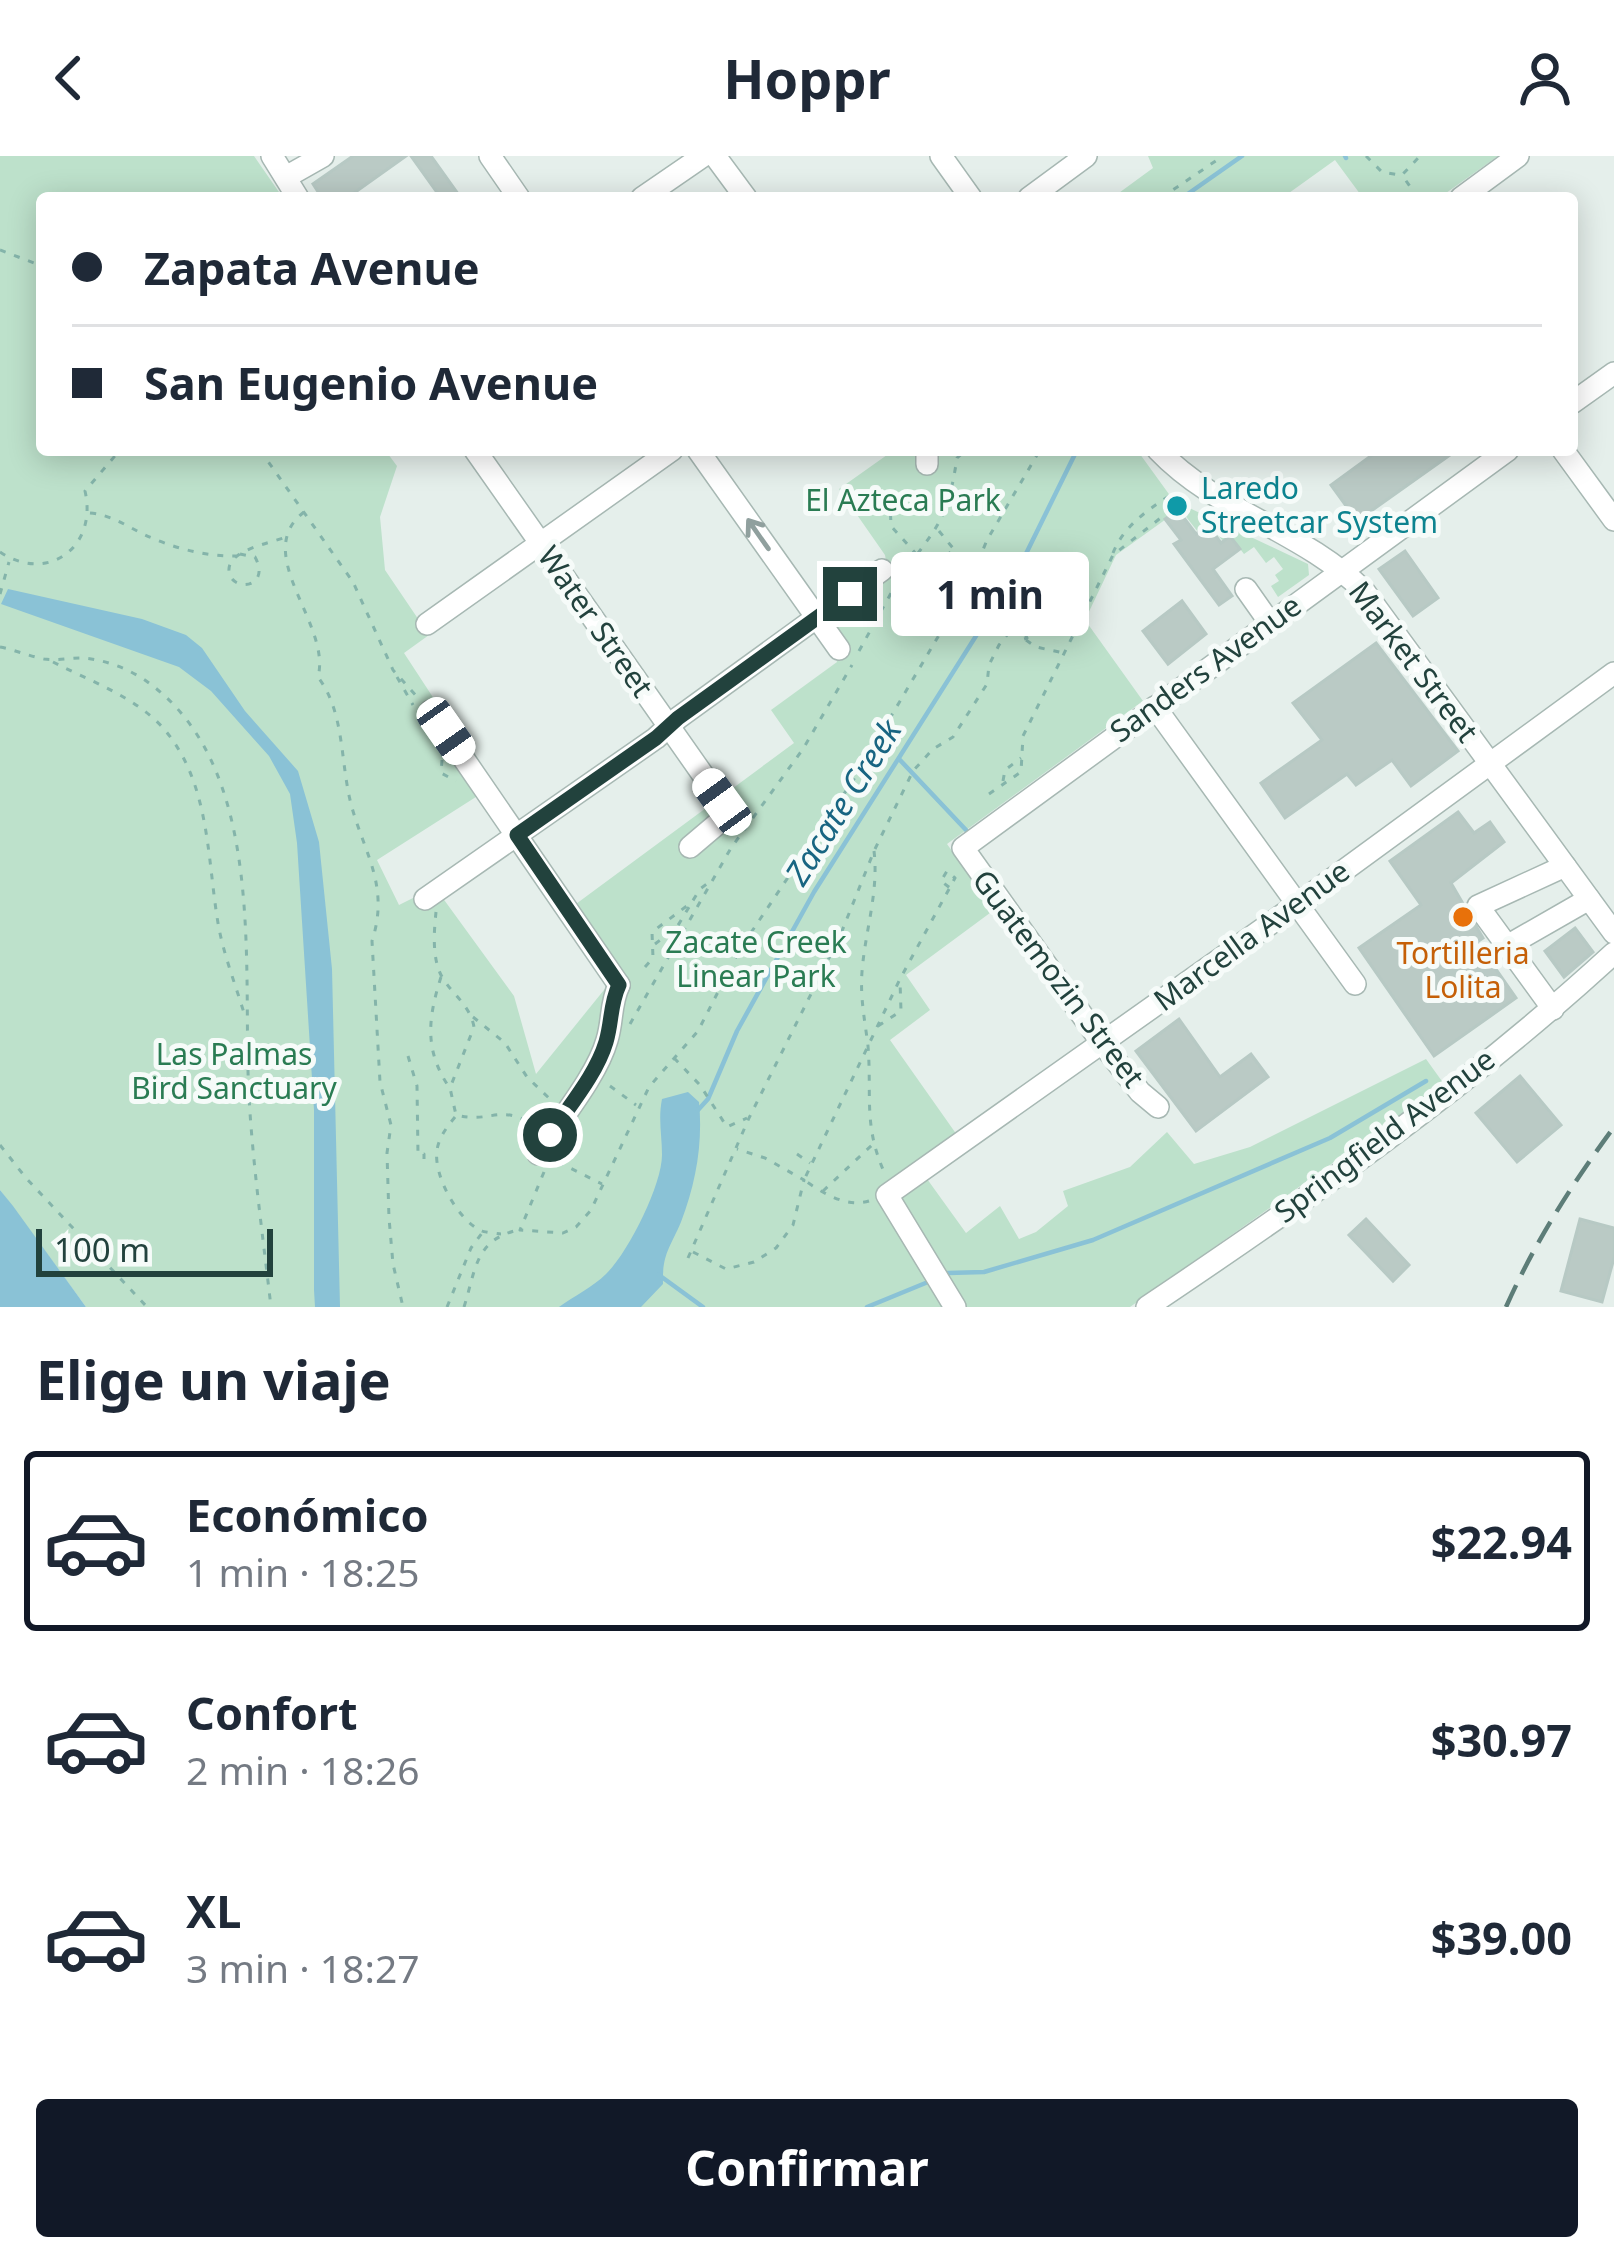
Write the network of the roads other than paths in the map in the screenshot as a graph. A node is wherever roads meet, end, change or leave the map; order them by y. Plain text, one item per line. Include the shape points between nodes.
1 (272, 156) edge
2 (322, 156) edge
3 (490, 156) edge
4 (703, 156) edge
5 (716, 156) edge
6 (941, 156) edge
7 (1086, 156) edge
8 (1518, 156) edge
9 (286, 177) junction
10 (295, 192) edge
11 (516, 192) edge
12 (651, 192) edge
13 (742, 192) edge
14 (967, 192) edge
15 (1037, 192) edge
16 (1469, 192) edge
17 (1614, 373) edge
18 (1578, 399) edge
19 (479, 456) edge
20 (664, 456) edge
21 (702, 456) edge
22 (1165, 456) edge
23 (1500, 456) edge
24 (1567, 456) edge
25 (1614, 520) edge
26 (542, 545) junction
27 (894, 570) road end
28 (1342, 570) junction
29 (1246, 590) dead end
30 (818, 618) junction
31 (1270, 622) junction
32 (427, 624) dead end
33 (839, 649) dead end
34 (1614, 673) edge
35 (1155, 707) junction
36 (431, 711) road end
37 (668, 727) junction
38 (1490, 764) junction
39 (517, 835) junction
40 (690, 847) dead end
41 (963, 848) joint
42 (1565, 866) junction
43 (430, 896) road end
44 (1589, 898) junction
45 (1298, 904) junction
46 (1614, 934) edge
47 (1507, 946) junction
48 (1614, 953) edge
49 (1355, 984) dead end
50 (1553, 1009) junction
51 (1102, 1042) junction
52 (1158, 1107) dead end
53 (546, 1154) road end
54 (955, 1307) edge
55 (1147, 1307) edge

1 - 9 street
2 - 9 street
3 - 11 street
4 - 12 street
5 - 13 street
6 - 14 street
7 - 15 street
8 - 16 street
9 - 10 street
17 - 18 street
19 - 26 street, Water Street
20 - 26 street
30 -> 21 street
22 - 28 street, Market Street via 1203,490
23 - 28 street, Sanders Avenue
24 - 25 street
26 - 32 street
26 - 37 street, Water Street
27 - 30 street
28 - 31 street, Sanders Avenue
28 - 38 street, Market Street
29 - 31 street
30 - 33 street
30 - 37 street
31 - 35 street, Sanders Avenue
34 - 38 street, Marcella Avenue
35 - 41 street, Sanders Avenue
35 - 45 street
36 - 39 street
37 - 39 street
37 - 40 street, Water Street via 722,802 723,819
38 - 42 street, Market Street
38 - 45 street, Marcella Avenue
39 - 43 street
39 - 53 street via 623,985 610,1001 607,1040
41 - 51 street, Guatemozin Street
42 - 44 street, Market Street
42 - 47 street via 1478,906
44 - 46 street, Market Street
44 - 47 street
45 - 49 street
45 - 51 street, Marcella Avenue
47 - 50 street
48 - 50 street, Springfield Avenue
50 - 55 street, Springfield Avenue
51 - 52 street, Guatemozin Street
51 - 54 street, Marcella Avenue via 887,1195

